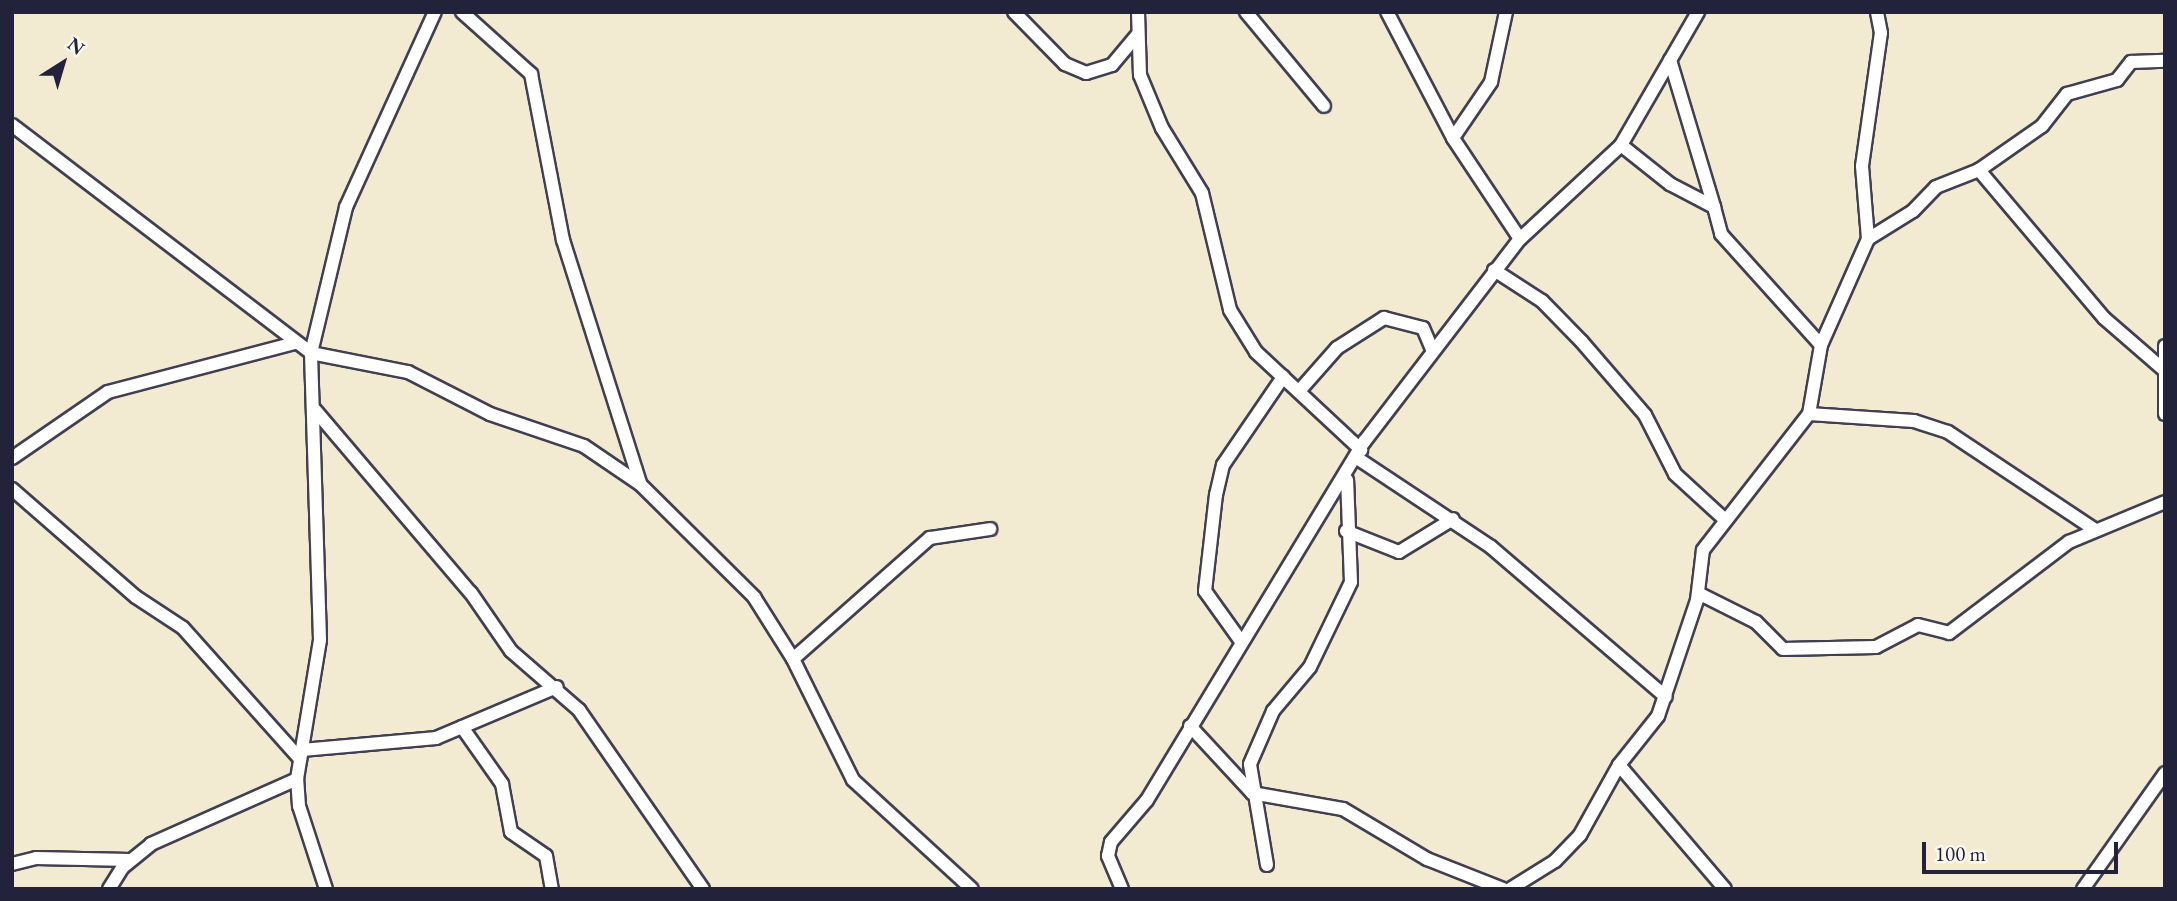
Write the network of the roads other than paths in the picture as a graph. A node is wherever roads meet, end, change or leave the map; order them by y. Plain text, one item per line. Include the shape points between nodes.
1 (435, 12) edge
2 (462, 12) edge
3 (1014, 12) edge
4 (1138, 12) edge
5 (1247, 12) edge
6 (1387, 12) edge
7 (1506, 12) edge
8 (1877, 12) edge
9 (1696, 13) edge
10 (1137, 35) junction
11 (1670, 60) junction
12 (2165, 61) edge
13 (1324, 106) dead end
14 (12, 125) edge
15 (1453, 138) junction
16 (1622, 145) junction
17 (1979, 170) junction
18 (1714, 207) junction
19 (1520, 239) junction
20 (1868, 239) junction
21 (1494, 270) junction
22 (295, 343) junction
23 (1821, 345) junction
24 (2165, 346) edge
25 (1432, 349) junction
26 (311, 353) junction
27 (2164, 370) edge
28 (1283, 377) junction
29 (1300, 390) junction
30 (315, 410) junction
31 (1809, 414) junction
32 (2165, 414) edge
33 (1359, 454) junction
34 (12, 458) edge
35 (1347, 480) junction
36 (640, 484) junction
37 (12, 489) edge
38 (2165, 502) edge
39 (1453, 519) junction
40 (1723, 519) junction
41 (2095, 529) junction
42 (990, 530) dead end
43 (1346, 531) junction
44 (1698, 593) junction
45 (1240, 640) junction
46 (793, 659) junction
47 (557, 687) junction
48 (1666, 697) junction
49 (1190, 726) junction
50 (462, 727) junction
51 (301, 755) junction
52 (1619, 765) junction
53 (2165, 773) edge
54 (297, 779) junction
55 (1252, 793) junction
56 (130, 860) junction
57 (12, 864) edge
58 (1267, 865) dead end
59 (704, 887) edge
60 (109, 889) edge
61 (326, 889) edge
62 (552, 889) edge
63 (972, 889) edge
64 (1122, 889) edge
65 (1503, 889) edge
66 (1510, 889) edge
67 (1725, 889) edge
68 (2083, 889) edge

1 - 26 street via 346,208
2 - 36 street via 531,74 563,240
3 - 10 street via 1065,64 1086,73 1112,65
4 - 10 street
5 - 13 street
6 - 15 street
7 - 15 street via 1491,82
8 - 20 street via 1881,33 1862,166
9 - 11 street
10 - 28 street via 1148,97 1202,193 1230,310 1256,352
11 - 16 street
11 - 18 street
12 - 17 street via 2131,62 2117,80 2067,94 2042,126
14 - 22 street
15 - 19 street
16 - 18 street via 1670,184
16 - 19 street
17 - 20 street via 1936,187 1913,211
17 - 27 street via 2104,318
18 - 23 street via 1721,234
19 - 21 street
20 - 23 street
21 - 25 street
21 - 40 street via 1542,301 1582,342 1646,415 1675,474
22 - 26 street
22 - 34 street via 108,392
23 - 31 street
24 - 27 street
25 - 29 street via 1423,328 1384,318 1337,348
25 - 33 street
26 - 30 street
26 - 36 street via 408,372 490,414 584,446
27 - 32 street
28 - 29 street
28 - 45 street via 1223,465 1216,495 1205,591
29 - 33 street
30 - 47 street via 471,593 511,651
30 - 51 street via 312,511 320,640
31 - 40 street
31 - 41 street via 1914,421 1948,432
33 - 35 street
33 - 39 street
35 - 43 street
35 - 45 street
36 - 46 street via 749,591
37 - 51 street via 136,597 183,628
38 - 41 street
39 - 43 street via 1399,552
39 - 48 street
40 - 44 street via 1699,558
41 - 44 street via 1997,594 1959,630 1918,625 1876,647 1783,649 1756,622
42 - 46 street via 929,538
43 - 55 street via 1351,582 1310,667 1261,734 1250,764
44 - 48 street
45 - 49 street
46 - 63 street via 853,780
47 - 50 street
47 - 59 street
48 - 52 street
49 - 55 street
49 - 64 street via 1147,800 1111,842 1108,856
50 - 51 street via 436,738
50 - 62 street via 502,784 512,832 546,856
51 - 54 street
52 - 66 street via 1580,835 1555,861
52 - 67 street
53 - 68 street
54 - 56 street
54 - 61 street via 299,806
55 - 58 street via 1264,820
55 - 65 street via 1343,809 1416,854
56 - 57 street via 36,858
56 - 60 street

